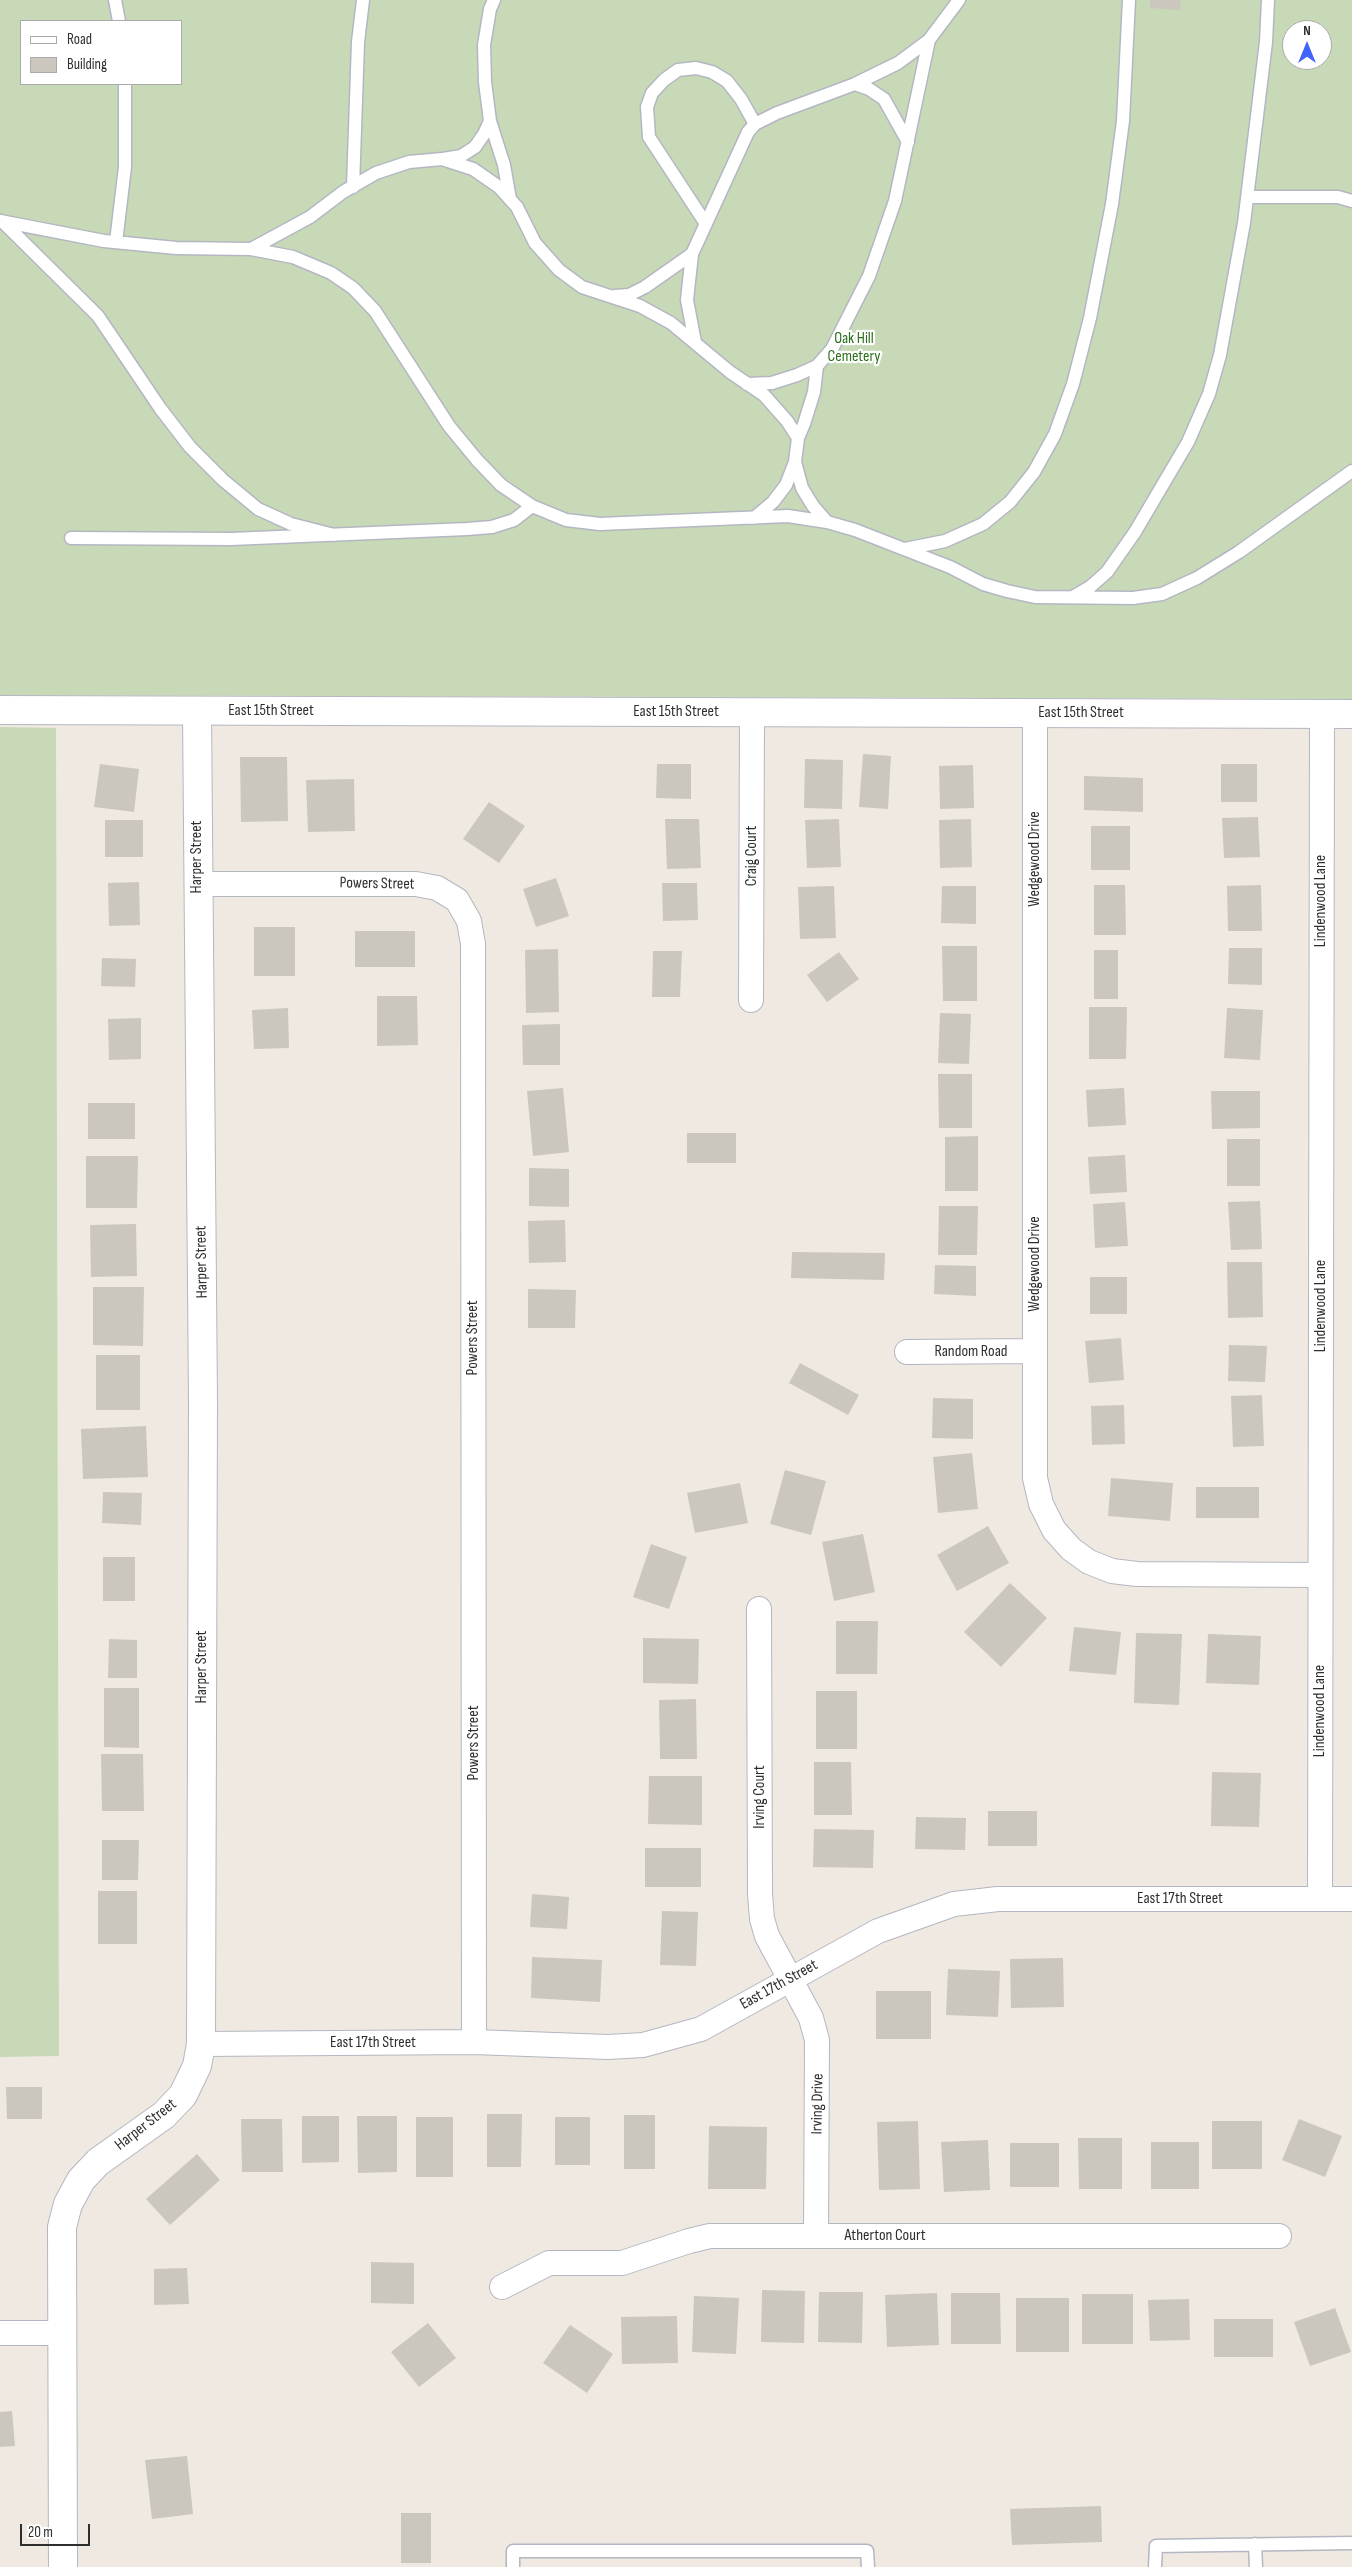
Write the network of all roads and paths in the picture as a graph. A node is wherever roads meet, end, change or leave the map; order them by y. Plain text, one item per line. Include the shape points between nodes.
1 (115, 0) edge
2 (364, 0) edge
3 (494, 0) edge
4 (948, 0) edge
5 (959, 0) edge
6 (1268, 0) edge
7 (1126, 2) edge
8 (946, 17) junction
9 (118, 20) edge
10 (928, 40) junction
11 (855, 84) junction
12 (124, 85) edge
13 (490, 121) junction
14 (755, 124) junction
15 (908, 142) junction
16 (442, 159) junction
17 (353, 186) junction
18 (1248, 197) junction
19 (510, 199) junction
20 (1352, 201) edge
21 (1, 221) edge
22 (706, 224) junction
23 (116, 242) junction
24 (251, 249) junction
25 (692, 254) junction
26 (610, 296) junction
27 (695, 342) junction
28 (818, 366) junction
29 (747, 384) junction
30 (798, 438) junction
31 (796, 462) junction
32 (1352, 471) edge
33 (532, 506) junction
34 (754, 518) junction
35 (827, 522) junction
36 (334, 535) junction
37 (71, 538) dead end
38 (905, 549) junction
39 (1073, 597) junction
40 (0, 710) edge
41 (197, 711) junction
42 (752, 712) junction
43 (1034, 713) junction
44 (1322, 714) junction
45 (1352, 714) edge
46 (198, 884) junction
47 (751, 1000) dead end
48 (1035, 1351) junction
49 (907, 1352) dead end
50 (1320, 1575) junction
51 (759, 1609) dead end
52 (1320, 1899) junction
53 (1352, 1899) edge
54 (790, 1979) junction
55 (474, 2042) junction
56 (200, 2044) junction
57 (816, 2236) junction
58 (1279, 2236) dead end
59 (502, 2287) dead end
60 (0, 2333) edge
61 (62, 2333) junction
62 (1352, 2543) edge
63 (1256, 2544) junction
64 (63, 2567) edge
65 (513, 2567) edge
66 (868, 2567) edge
67 (1155, 2567) edge
68 (1256, 2567) edge

1 - 9 lane
2 - 17 lane via 358,42
3 - 13 lane via 484,45
4 - 8 lane
5 - 8 lane
6 - 18 lane
7 - 38 lane via 1123,121 1112,204 1090,318 1073,384 1055,434 1034,472 1010,502 983,524 945,541
8 - 10 lane
10 - 11 lane via 898,63
10 - 15 lane
11 - 14 lane
11 - 15 lane via 884,99
12 - 23 lane via 125,167
13 - 16 lane via 475,147 461,156
13 - 19 lane via 504,165
14 - 22 lane via 748,132
14 - 22 lane via 727,81 712,72 696,68 678,70 652,93 647,107 649,137
15 - 28 lane via 895,201 869,276 832,349
16 - 17 lane via 409,162
16 - 19 lane via 473,169 499,186
17 - 24 lane via 310,217
18 - 20 lane via 1338,197
18 - 39 lane via 1220,355 1209,394 1188,442 1135,532 1107,572
19 - 26 lane via 535,243 558,270 582,287
21 - 23 lane
21 - 36 lane via 98,316 160,408 190,447 222,480 258,509 291,524
22 - 25 lane
23 - 24 lane via 176,248
24 - 33 lane via 293,257 331,272 354,288 375,312 449,426 501,485
25 - 26 lane via 645,287 629,295
25 - 27 lane via 687,300
26 - 27 lane via 640,306
27 - 29 lane
28 - 29 lane via 772,383
28 - 30 lane via 814,392
29 - 30 lane via 764,395
30 - 31 lane
31 - 34 lane via 786,485 773,502
31 - 35 lane via 802,488
32 - 39 lane via 1239,552 1180,586 1162,594 1133,598
33 - 34 lane via 566,520 600,524
33 - 36 lane via 514,520 492,527
34 - 35 lane via 788,516
35 - 38 lane
36 - 37 lane via 231,539
38 - 39 lane via 1006,591 1035,597
40 - 41 street, East 15th Street
41 - 42 street, East 15th Street
41 - 46 street, Harper Street
42 - 43 street, East 15th Street
42 - 47 street, Craig Court
43 - 44 street, East 15th Street
43 - 48 street, Wedgewood Drive
44 - 45 street, East 15th Street
44 - 50 street, Lindenwood Lane
46 - 55 street, Powers Street via 416,884 437,888 457,900 469,922 473,944
46 - 56 street, Harper Street via 203,1402
48 - 49 street, Random Road
48 - 50 street, Wedgewood Drive via 1035,1478 1041,1504 1054,1530 1071,1549 1089,1562 1112,1571 1137,1574
50 - 52 street, Lindenwood Lane
51 - 54 street, Irving Court via 762,1919 767,1936
52 - 53 street, East 17th Street
52 - 54 street, East 17th Street via 998,1899 954,1904 878,1931
54 - 55 street, East 17th Street via 701,2028 642,2046
54 - 57 street, Irving Drive via 811,2018 818,2040
55 - 56 street, East 17th Street
56 - 61 street, Harper Street via 197,2066 183,2095 164,2115 98,2162 81,2180 68,2204 62,2227
57 - 58 street, Atherton Court
57 - 59 street, Atherton Court via 710,2236 622,2263 549,2263
60 - 61 street
61 - 64 street, Harper Street
62 - 63 lane
63 - 67 lane via 1156,2546
63 - 68 lane
65 - 66 lane via 513,2551 867,2551

